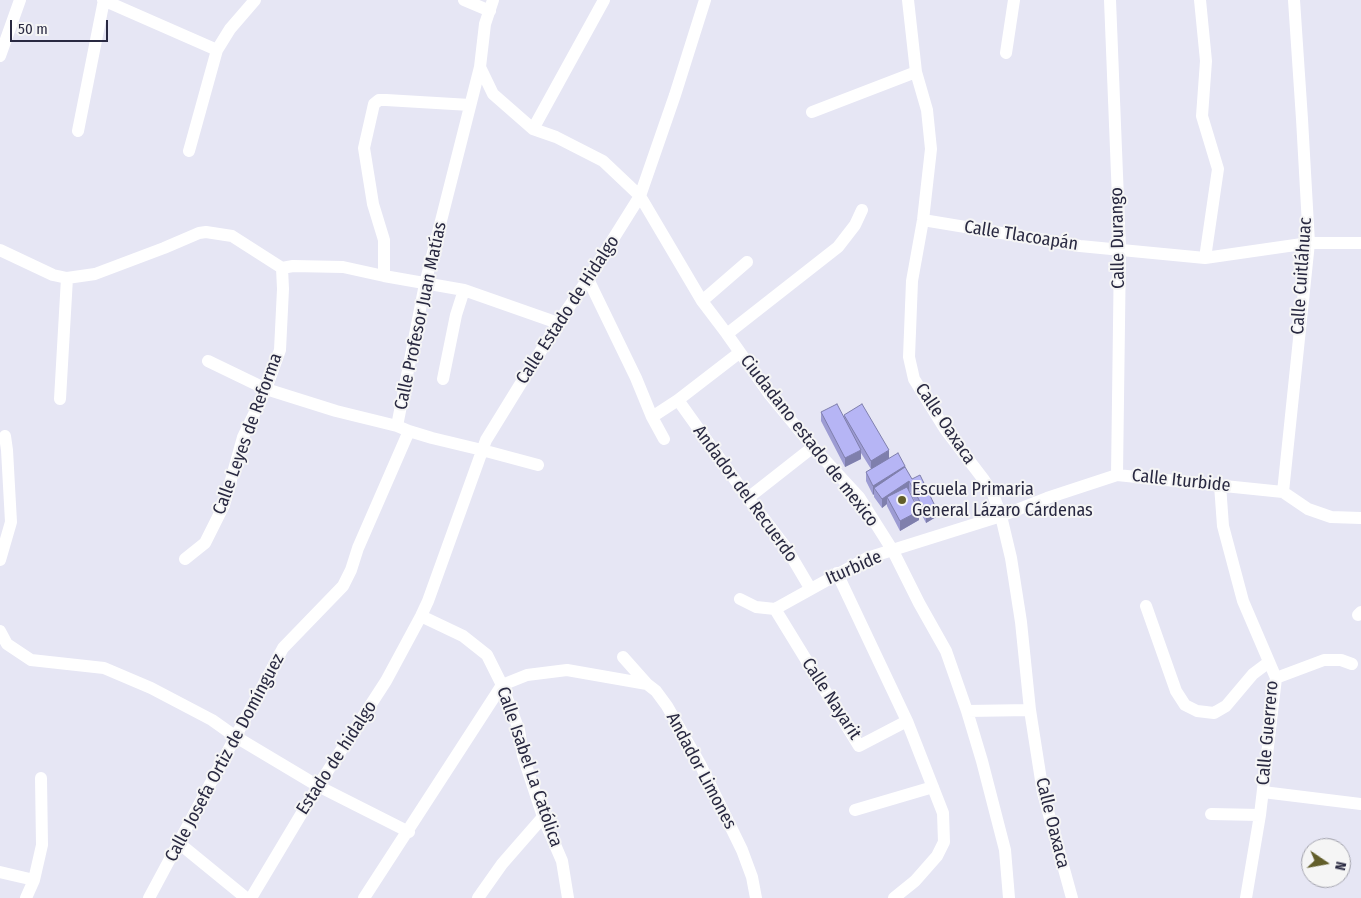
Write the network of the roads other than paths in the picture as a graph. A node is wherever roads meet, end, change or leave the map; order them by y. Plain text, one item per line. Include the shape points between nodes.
1 (20, 0) edge
2 (104, 0) edge
3 (255, 0) edge
4 (464, 0) edge
5 (604, 0) edge
6 (705, 0) edge
7 (908, 0) edge
8 (1014, 0) edge
9 (1110, 0) edge
10 (1200, 0) edge
11 (1294, 0) edge
12 (491, 5) edge
13 (217, 50) junction
14 (1006, 53) dead end
15 (0, 56) edge
16 (480, 68) junction
17 (916, 72) junction
18 (470, 106) junction
19 (812, 112) dead end
20 (533, 129) junction
21 (78, 131) dead end
22 (189, 151) dead end
23 (640, 196) junction
24 (862, 210) dead end
25 (923, 220) junction
26 (1308, 243) junction
27 (1361, 243) edge
28 (1120, 249) junction
29 (0, 250) edge
30 (1204, 258) junction
31 (747, 262) dead end
32 (282, 268) junction
33 (384, 276) junction
34 (67, 278) junction
35 (588, 280) junction
36 (425, 284) junction
37 (464, 290) junction
38 (702, 301) junction
39 (558, 323) junction
40 (727, 334) junction
41 (739, 353) junction
42 (208, 361) dead end
43 (443, 379) dead end
44 (266, 389) junction
45 (60, 399) dead end
46 (678, 400) junction
47 (652, 417) junction
48 (403, 428) junction
49 (5, 436) dead end
50 (664, 439) dead end
51 (813, 448) junction
52 (482, 450) junction
53 (538, 465) dead end
54 (1117, 475) junction
55 (1220, 485) junction
56 (1283, 492) junction
57 (748, 498) junction
58 (1002, 516) junction
59 (1361, 518) edge
60 (893, 551) junction
61 (185, 559) dead end
62 (0, 560) edge
63 (837, 573) junction
64 (810, 588) junction
65 (740, 599) dead end
66 (329, 601) joint
67 (1146, 606) dead end
68 (775, 609) junction
69 (421, 616) junction
70 (0, 631) edge
71 (622, 657) dead end
72 (1269, 662) junction
73 (1352, 664) dead end
74 (1276, 678) junction
75 (647, 684) junction
76 (502, 685) junction
77 (1030, 710) junction
78 (967, 711) junction
79 (907, 721) junction
80 (236, 738) junction
81 (41, 778) dead end
82 (318, 786) junction
83 (934, 788) junction
84 (1264, 792) junction
85 (1361, 804) edge
86 (854, 810) dead end
87 (1211, 814) dead end
88 (1260, 815) junction
89 (543, 817) junction
90 (408, 832) junction
91 (180, 844) junction
92 (0, 872) edge
93 (34, 880) junction
94 (479, 897) edge
95 (26, 898) edge
96 (149, 898) edge
97 (246, 898) edge
98 (251, 898) edge
99 (364, 898) edge
100 (568, 898) edge
101 (756, 898) edge
102 (894, 898) edge
103 (1009, 898) edge
104 (1072, 898) edge
105 (1246, 898) edge

1 - 15 street
2 - 13 street
2 - 21 street
3 - 13 street
4 - 12 street
5 - 20 street
6 - 23 street, Calle Estado de Hidalgo
7 - 17 street, Calle Oaxaca
8 - 14 street
9 - 28 street, Calle Durango
10 - 30 street via 1206,61 1202,116 1218,169
11 - 26 street, Calle Cuitláhuac
12 - 16 street via 485,24
13 - 22 street
16 - 18 street, Calle Profesor Juan Matías
16 - 20 street, Ciudadano estado de mexico via 493,94
17 - 19 street
17 - 25 street, Calle Oaxaca via 927,110 931,149
18 - 33 street via 386,100 374,104 364,148 384,240
18 - 36 street, Calle Profesor Juan Matías
20 - 23 street, Ciudadano estado de mexico via 603,161
23 - 35 street, Calle Estado de Hidalgo
23 - 38 street, Ciudadano estado de mexico
24 - 40 street via 838,247
25 - 28 street, Calle Tlacoapán via 1080,246
25 - 58 street, Calle Oaxaca via 912,281 909,357 914,379 945,429 993,494
26 - 27 street, Calle Tlacoapán
26 - 30 street, Calle Tlacoapán
26 - 56 street, Calle Cuitláhuac
28 - 30 street, Calle Tlacoapán
28 - 54 street, Calle Durango
29 - 34 street via 53,275
31 - 38 street
32 - 33 street via 343,266
32 - 34 street via 232,236 206,232 95,274
32 - 44 street, Calle Leyes de Reforma via 280,350
33 - 36 street
34 - 45 street
35 - 39 street, Calle Estado de Hidalgo
35 - 47 street
36 - 37 street
36 - 48 street, Calle Profesor Juan Matías
37 - 39 street
37 - 43 street
38 - 40 street, Ciudadano estado de mexico
39 - 52 street, Calle Estado de Hidalgo
40 - 41 street, Ciudadano estado de mexico
41 - 46 street
41 - 51 street, Ciudadano estado de mexico
42 - 44 street
44 - 48 street
44 - 61 street, Calle Leyes de Reforma via 243,437 224,505 205,543
46 - 47 street
46 - 57 street, Andador del Recuerdo
47 - 50 street
48 - 52 street
48 - 66 street, Calle Profesor Juan Matías via 352,570
49 - 62 street via 11,522
51 - 57 street
51 - 60 street, Ciudadano estado de mexico via 859,497
52 - 53 street
52 - 69 street, Calle Estado de Hidalgo
54 - 55 street, Calle Iturbide
54 - 58 street, Calle Iturbide
55 - 56 street, Calle Iturbide
55 - 72 street, Calle Guerrero via 1224,526 1243,601
56 - 59 street, Calle Iturbide via 1308,509 1331,517
57 - 64 street, Andador del Recuerdo via 787,549
58 - 60 street, Iturbide
58 - 77 street, Calle Oaxaca via 1022,622
60 - 63 street, Iturbide via 867,558
60 - 78 street, Ciudadano estado de mexico via 946,650
63 - 64 street, Iturbide
63 - 79 street
64 - 68 street, Iturbide
65 - 68 street via 756,607
66 - 80 street, Calle Josefa Ortiz de Domínguez via 283,648
67 - 72 street via 1176,691 1185,705 1197,711 1214,713 1226,706 1252,674
68 - 79 street, Calle Nayarit via 859,746
69 - 76 street, Calle Isabel La Católica via 463,636 487,655
69 - 82 street, Estado de hidalgo via 386,681
70 - 80 street via 7,644 31,660 104,668 177,701
71 - 75 street, Andador Limones
72 - 74 street, Calle Guerrero
73 - 74 street via 1324,660
74 - 84 street, Calle Guerrero
75 - 76 street via 567,670 527,675
75 - 101 street, Andador Limones via 656,690 667,706 700,764 742,850
76 - 89 street, Calle Isabel La Católica via 519,730 523,756
76 - 90 street
77 - 78 street
77 - 104 street, Calle Oaxaca via 1043,793
78 - 103 street, Ciudadano estado de mexico via 1005,850
79 - 83 street
80 - 82 street
80 - 91 street, Calle Josefa Ortiz de Domínguez
81 - 93 street via 42,845
82 - 90 street
82 - 98 street, Estado de hidalgo
83 - 86 street
83 - 102 street via 943,813 944,842 937,856 915,881
84 - 85 street
84 - 88 street, Calle Guerrero
87 - 88 street
88 - 105 street, Calle Guerrero
89 - 94 street via 502,864
89 - 100 street, Calle Isabel La Católica via 562,861
90 - 99 street
91 - 96 street, Calle Josefa Ortiz de Domínguez
91 - 97 street
92 - 93 street
93 - 95 street

